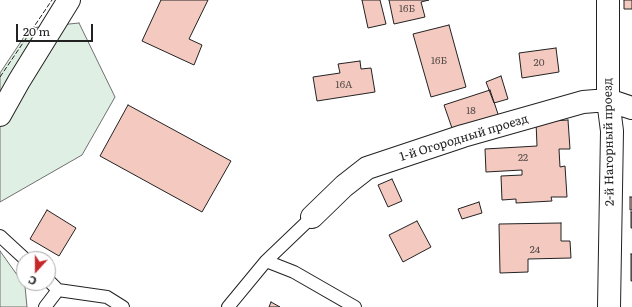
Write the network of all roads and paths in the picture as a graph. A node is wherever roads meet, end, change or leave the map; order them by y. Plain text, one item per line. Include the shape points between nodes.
1 (69, 0) edge
2 (608, 0) edge
3 (608, 100) junction
4 (632, 108) edge
5 (0, 114) edge
6 (312, 217) joint
7 (0, 236) edge
8 (16, 251) edge
9 (266, 261) junction
10 (58, 290) joint
11 (45, 307) edge
12 (123, 307) edge
13 (228, 307) edge
14 (355, 307) edge
15 (609, 307) edge

1 - 5 street
2 - 3 street, 2-й Нагорный проезд
3 - 4 street, 1-й Огородный проезд
3 - 6 street, 1-й Огородный проезд via 583,102 463,136 367,168
3 - 15 street, 2-й Нагорный проезд via 612,131
6 - 9 lane
7 - 8 lane
9 - 13 lane
9 - 14 lane via 294,272
10 - 11 lane
10 - 12 lane via 107,297

